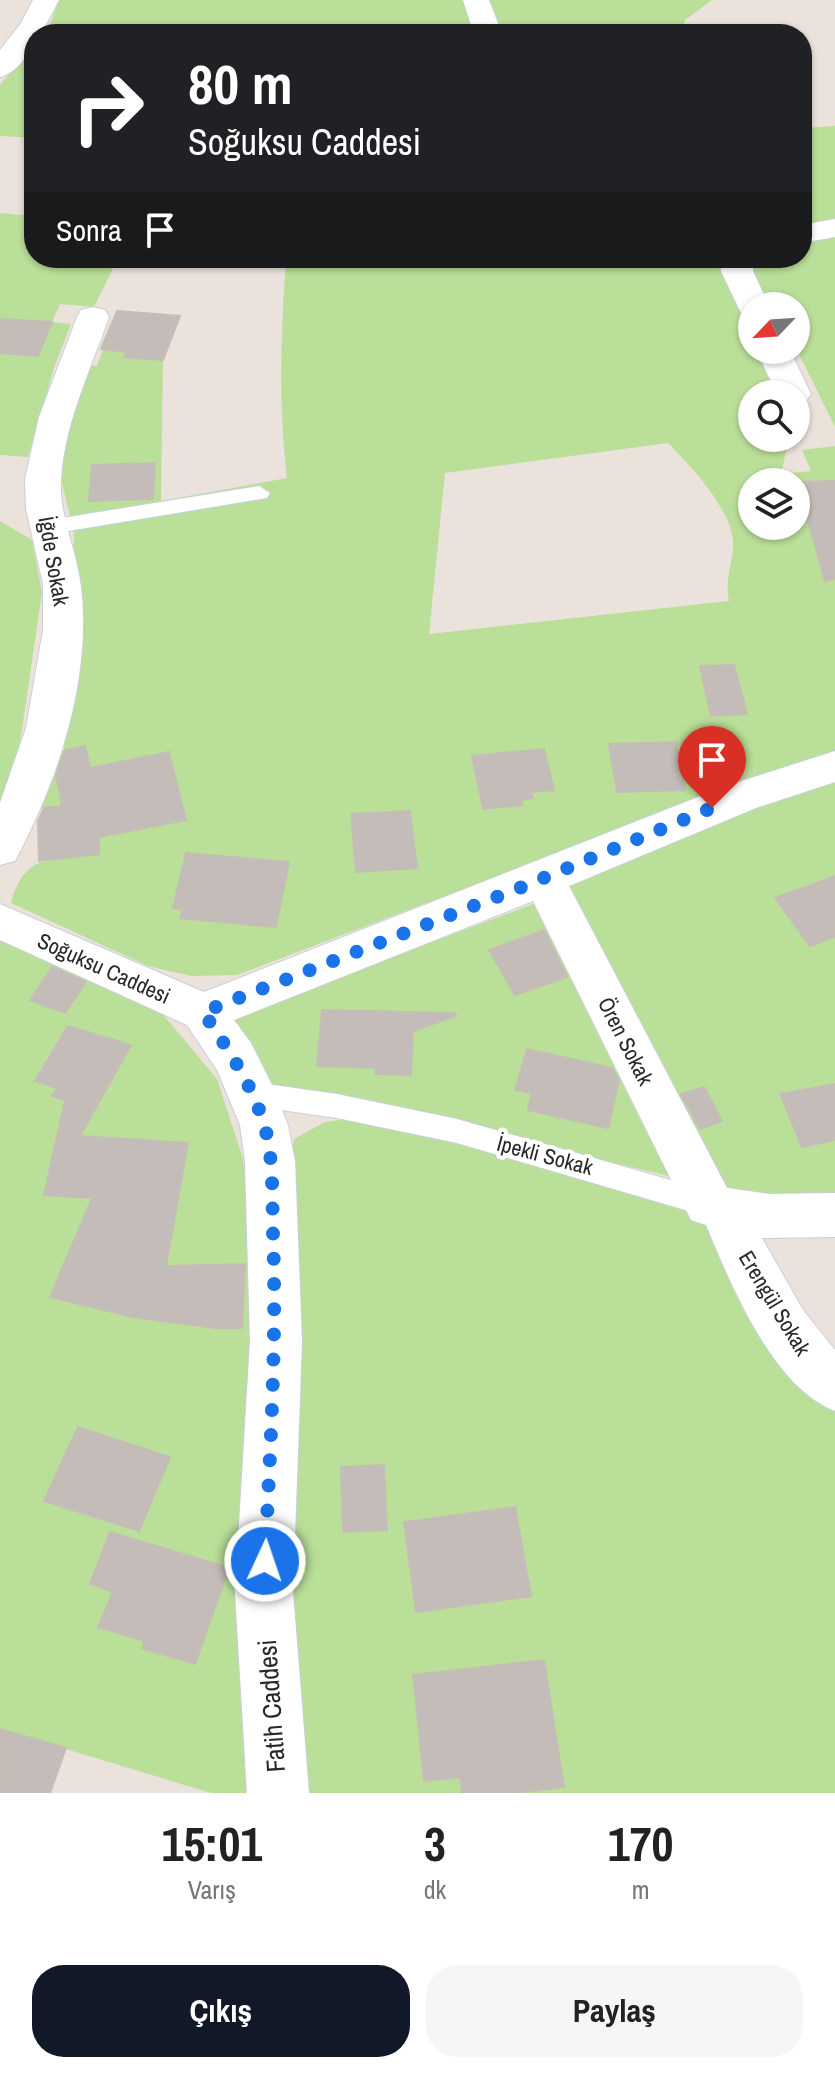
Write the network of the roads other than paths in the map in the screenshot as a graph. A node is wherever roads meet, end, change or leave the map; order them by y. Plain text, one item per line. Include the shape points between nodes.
1 (46, 0) edge
2 (476, 0) edge
3 (34, 24) edge
4 (484, 24) edge
5 (24, 38) edge
6 (0, 69) edge
7 (835, 228) edge
8 (812, 232) edge
9 (737, 268) edge
10 (747, 292) edge
11 (93, 317) dead end
12 (259, 493) dead end
13 (50, 527) junction
14 (835, 766) edge
15 (0, 849) edge
16 (544, 879) junction
17 (0, 921) edge
18 (203, 1012) junction
19 (252, 1094) junction
20 (717, 1208) junction
21 (835, 1215) edge
22 (835, 1386) edge
23 (278, 1793) edge

1 - 3 street
2 - 4 street
5 - 6 street
7 - 8 street
9 - 10 street
11 - 13 street, İğde Sokak via 48,448 43,500
12 - 13 lane
13 - 15 street, İğde Sokak via 63,597 62,648 38,753
14 - 16 street via 741,797
16 - 18 street
16 - 20 street, Ören Sokak
17 - 18 street, Soğuksu Caddesi
18 - 19 street, Fatih Caddesi
19 - 20 lane, İpekli Sokak via 457,1131
19 - 23 street, Fatih Caddesi via 270,1161 276,1341 264,1592
20 - 21 street, İpekli Sokak
20 - 22 street, Erengül Sokak via 778,1316

